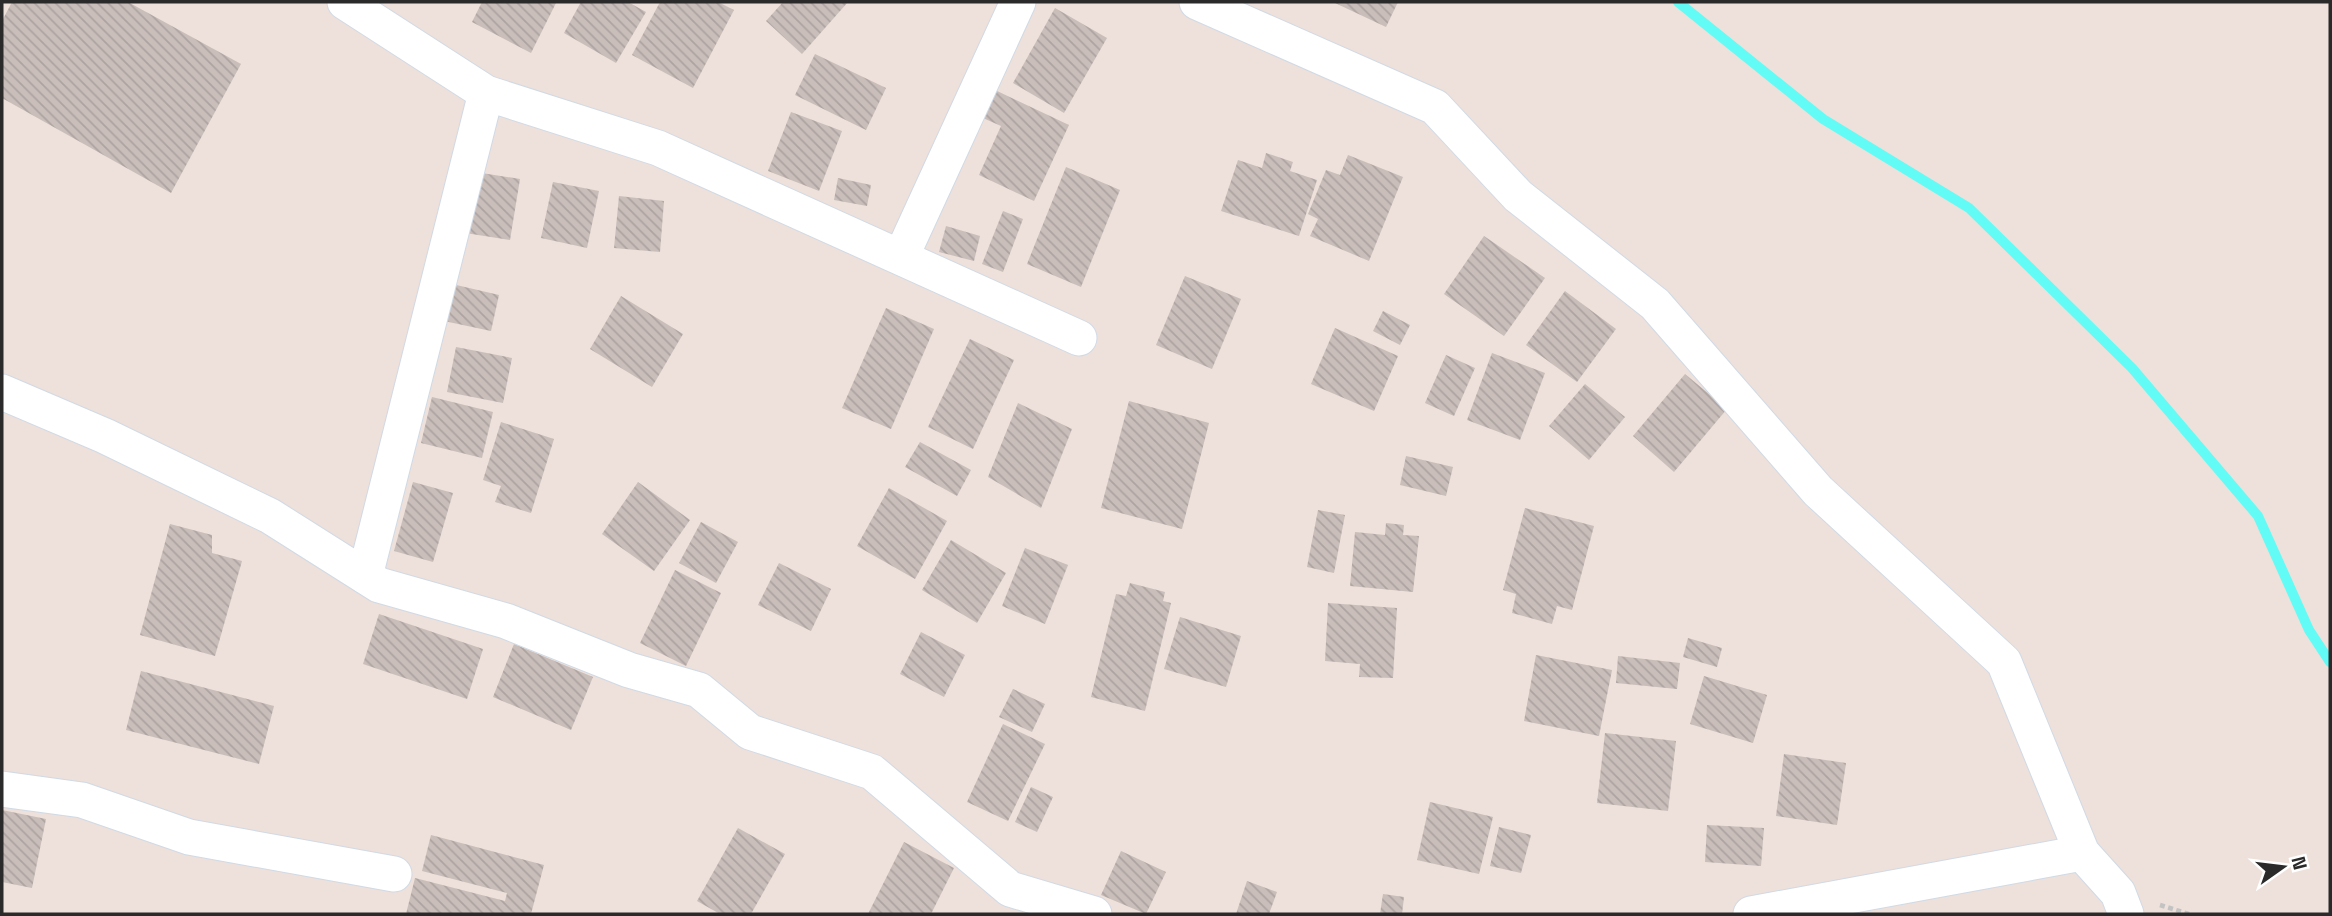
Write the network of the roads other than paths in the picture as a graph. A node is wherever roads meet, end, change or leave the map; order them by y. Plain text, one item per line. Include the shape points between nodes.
1 (345, 2) edge
2 (1018, 2) edge
3 (1197, 2) edge
4 (486, 93) junction
5 (901, 257) junction
6 (1079, 338) dead end
7 (2, 392) edge
8 (365, 576) junction
9 (2, 789) edge
10 (2082, 853) junction
11 (394, 874) dead end
12 (1094, 914) edge
13 (1751, 914) edge
14 (2126, 914) edge

1 - 4 street
2 - 5 street
3 - 10 street via 1435,107 1518,196 1655,304 1818,491 2004,662
4 - 5 street via 658,148
4 - 8 street
5 - 6 street
7 - 8 street via 270,516
8 - 12 street via 379,585 506,621 629,670 699,690 750,732 872,772 1010,889
9 - 11 street via 82,800 189,837
10 - 13 street
10 - 14 street via 2118,893

